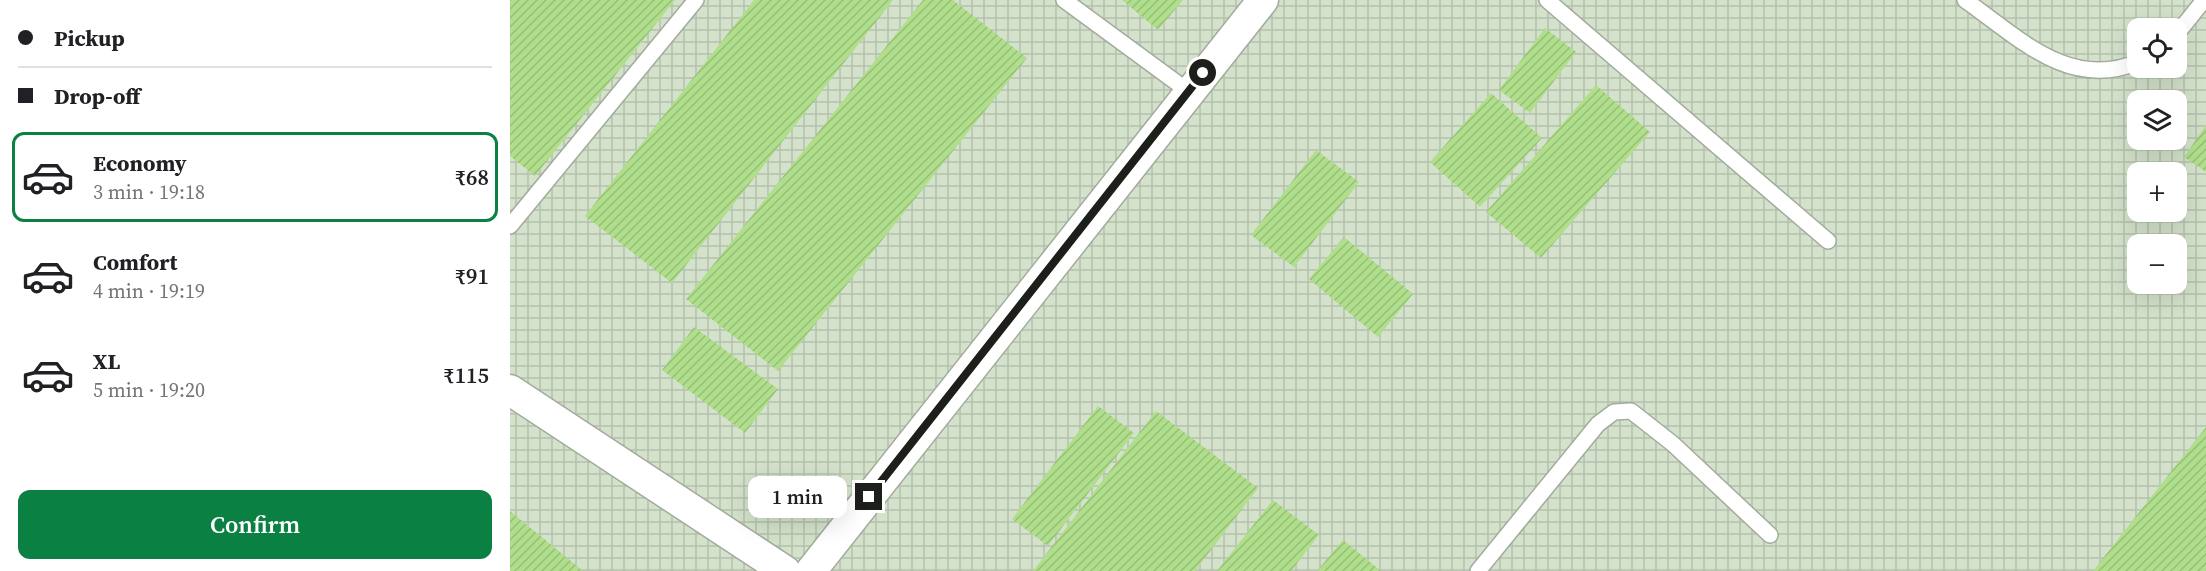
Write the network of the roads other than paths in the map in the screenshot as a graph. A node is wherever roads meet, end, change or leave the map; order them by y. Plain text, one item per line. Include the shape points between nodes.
1 (696, 0) edge
2 (1064, 0) edge
3 (1263, 0) edge
4 (1547, 0) edge
5 (1965, 0) edge
6 (2204, 0) edge
7 (2187, 21) edge
8 (2127, 67) edge
9 (1188, 91) junction
10 (510, 226) edge
11 (1828, 241) dead end
12 (510, 390) edge
13 (1770, 535) dead end
14 (785, 571) edge
15 (810, 571) edge
16 (1478, 571) edge

1 - 10 lane
2 - 9 lane
3 - 9 street
4 - 11 lane
5 - 8 lane via 2055,62 2088,72
6 - 7 lane
9 - 15 street
12 - 14 street
13 - 16 lane via 1673,444 1631,411 1614,412 1598,424

